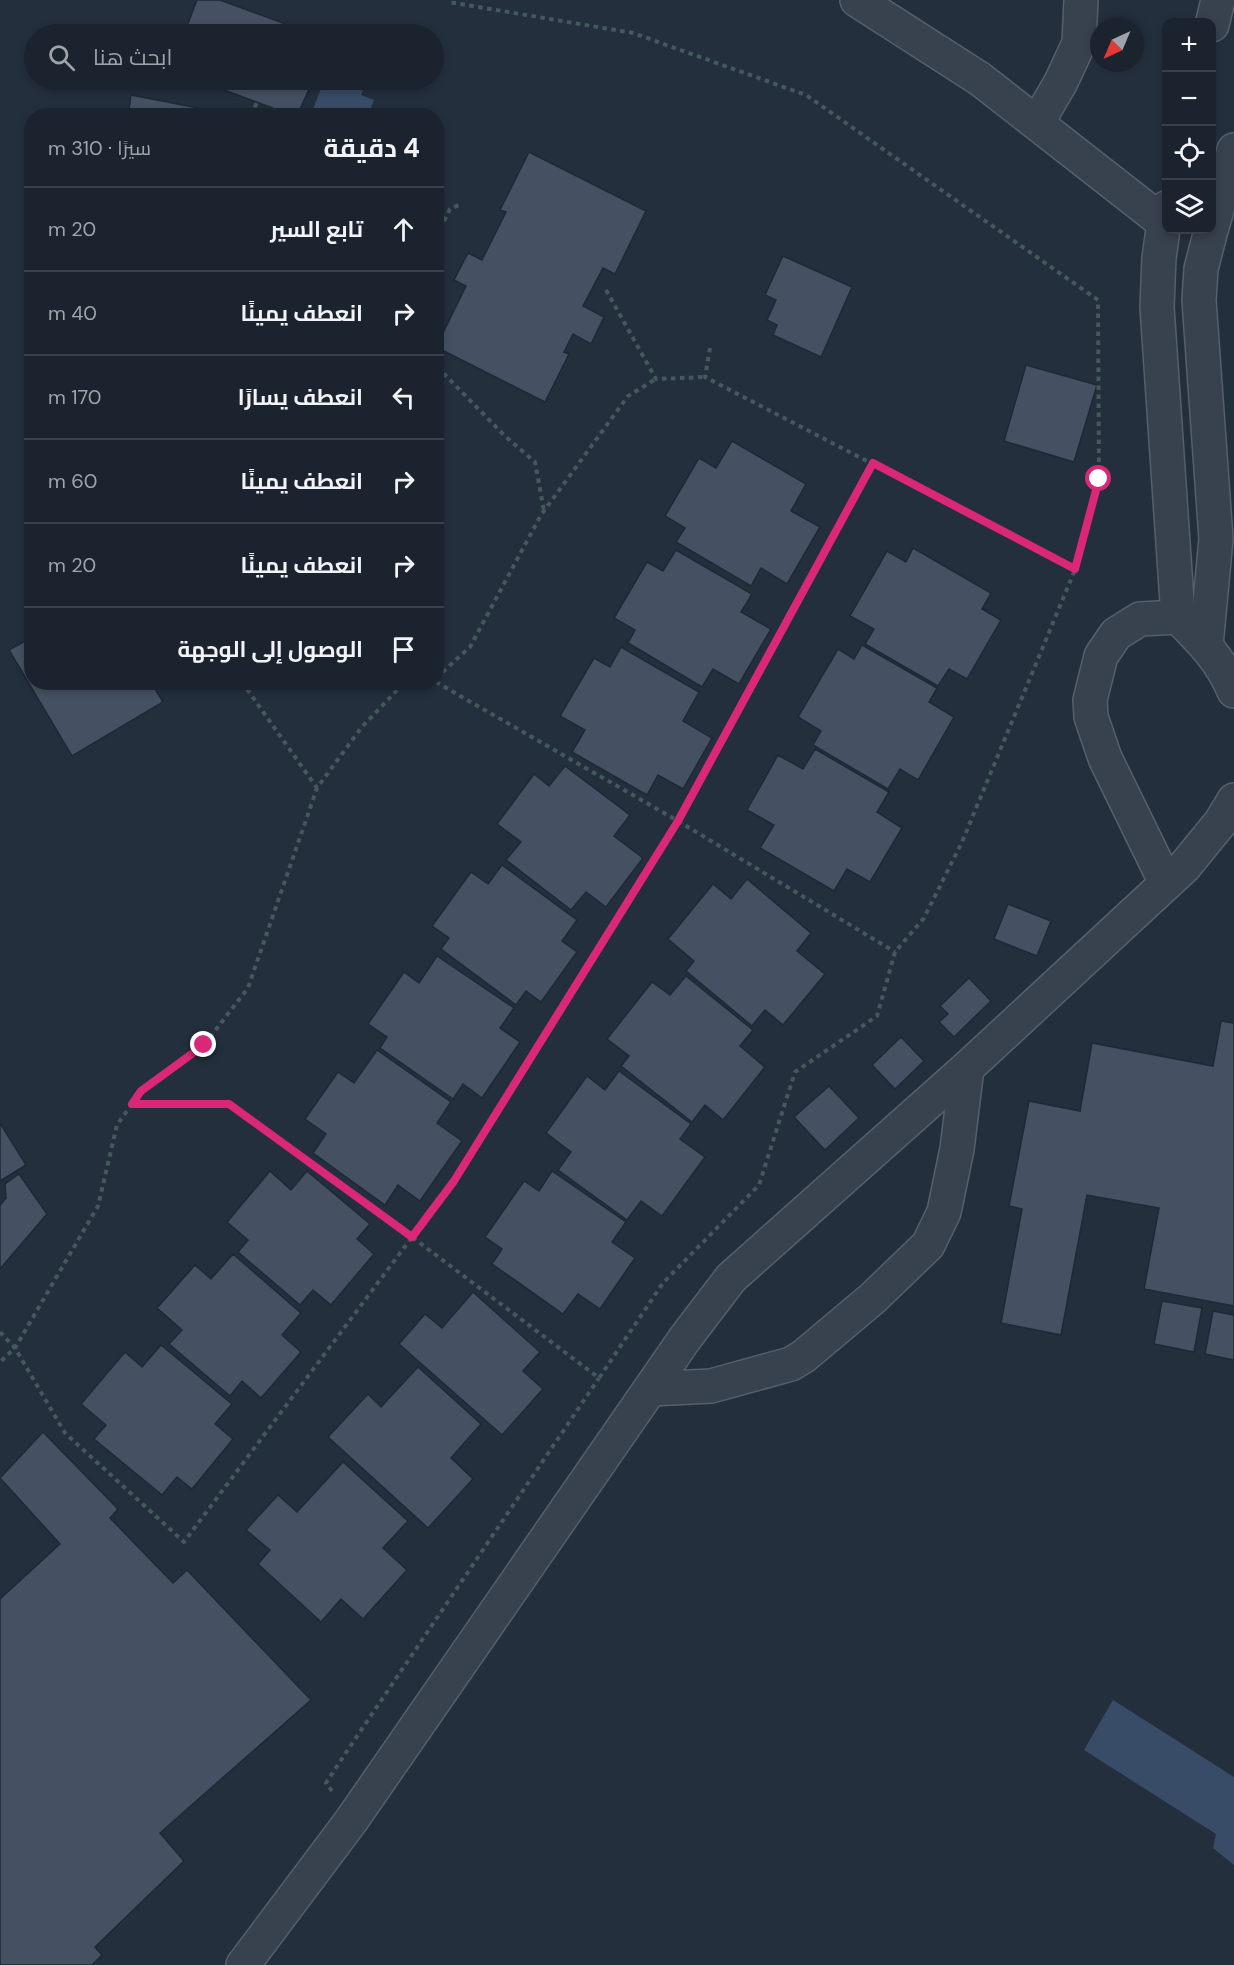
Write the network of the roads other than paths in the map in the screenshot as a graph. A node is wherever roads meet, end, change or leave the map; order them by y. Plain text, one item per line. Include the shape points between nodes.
1 (856, 0) edge
2 (1081, 0) edge
3 (1218, 0) edge
4 (1214, 18) edge
5 (1037, 123) junction
6 (1234, 150) edge
7 (1216, 211) edge
8 (1162, 213) edge
9 (1163, 234) edge
10 (1210, 234) edge
11 (1178, 617) junction
12 (1206, 645) junction
13 (1234, 691) edge
14 (1234, 800) edge
15 (1166, 883) junction
16 (967, 1068) junction
17 (651, 1389) junction
18 (243, 1965) edge

1 - 5 street via 980,79
2 - 5 street via 1079,43
3 - 4 street
5 - 8 street
6 - 7 street
9 - 11 street via 1157,307
10 - 12 street via 1199,300 1216,539
11 - 12 street
11 - 15 street via 1140,619 1116,634 1101,656 1090,700 1091,717 1105,758
12 - 13 street
14 - 15 street via 1193,858
15 - 16 street
16 - 17 street via 731,1278
16 - 17 street via 945,1212 928,1245 873,1298 791,1364 711,1386
17 - 18 street via 351,1821

